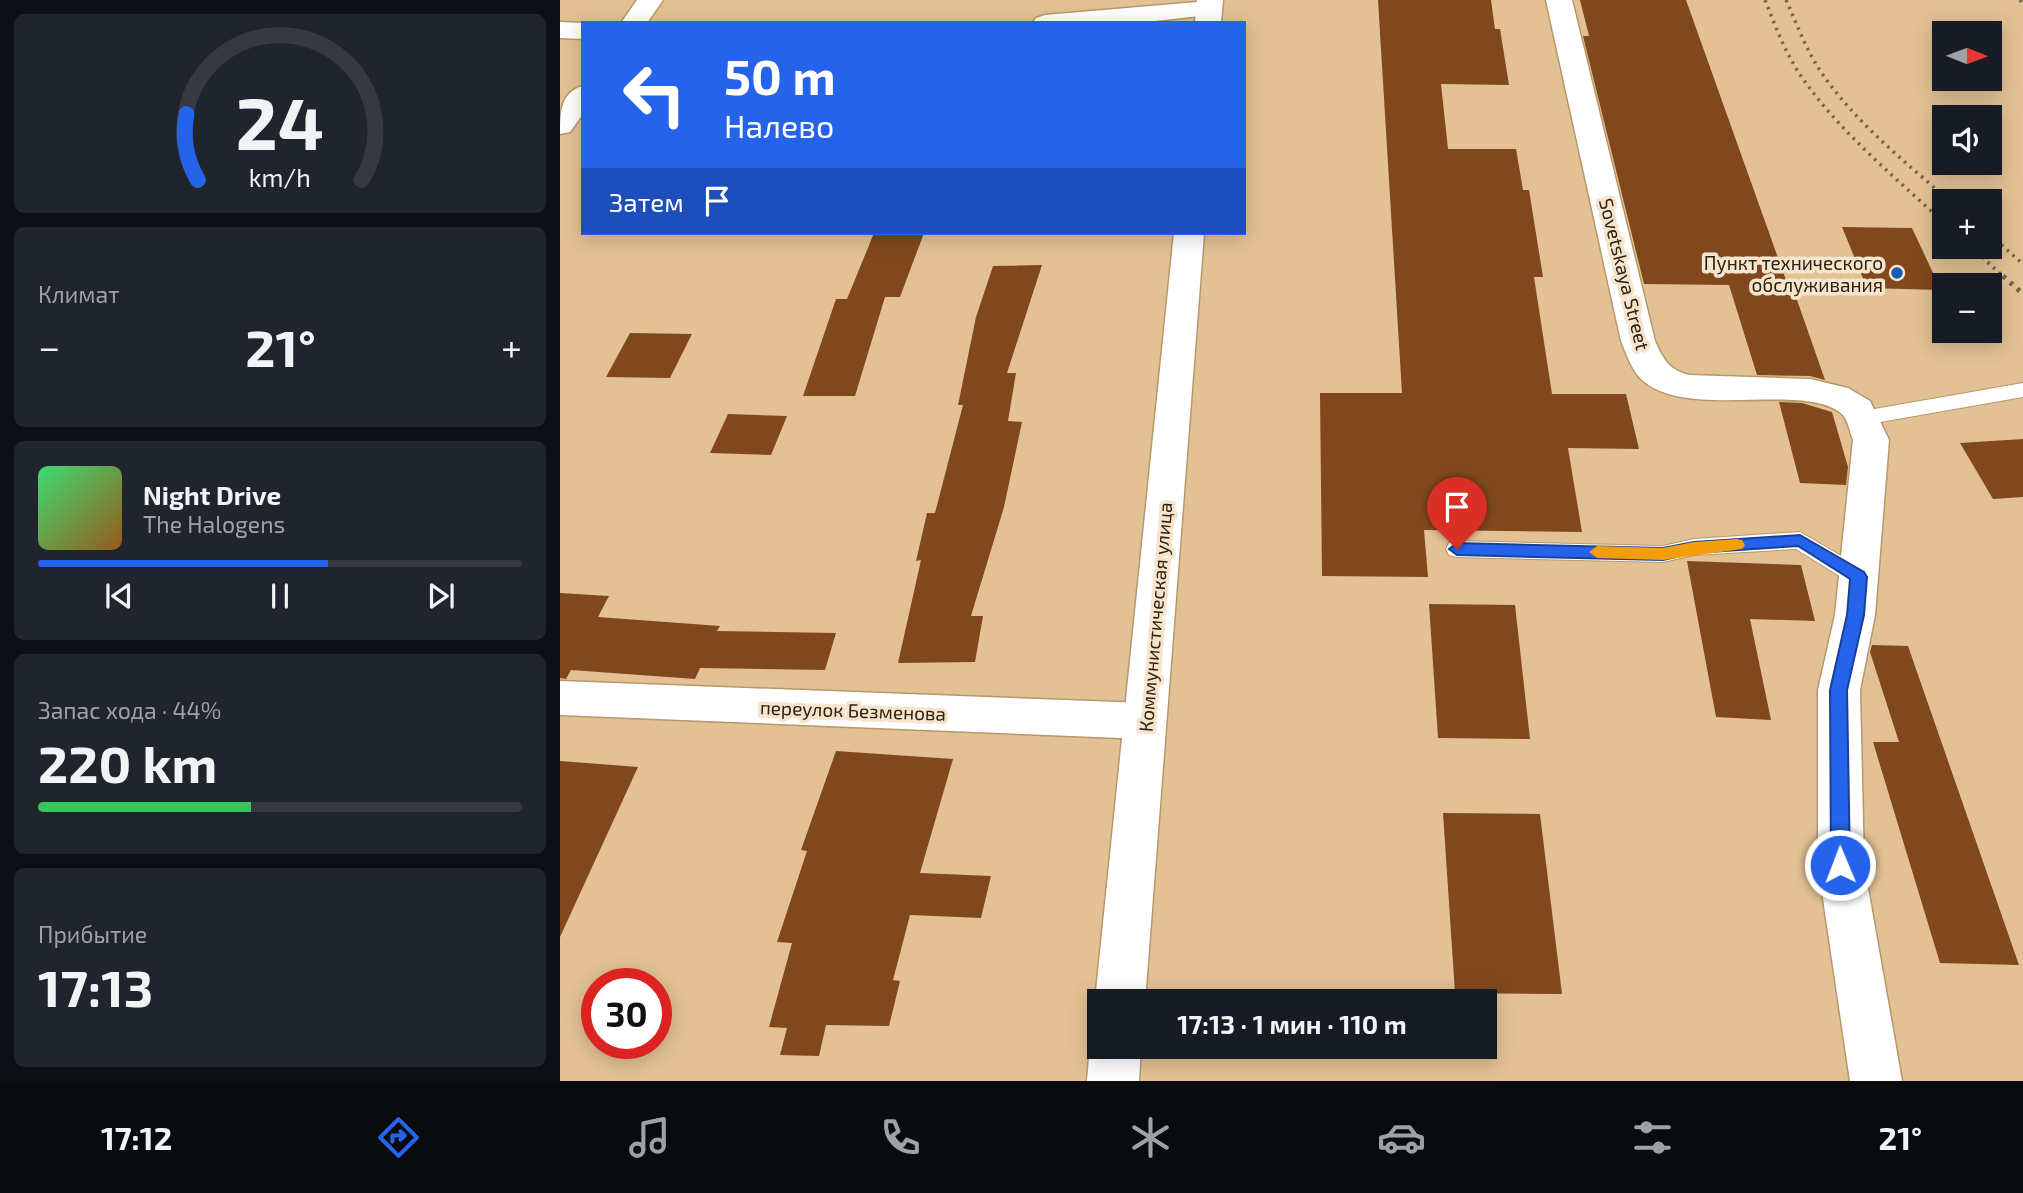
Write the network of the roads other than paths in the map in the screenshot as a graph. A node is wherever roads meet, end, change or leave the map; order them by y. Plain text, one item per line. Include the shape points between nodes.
1 (650, 0) edge
2 (1559, 0) edge
3 (1209, 10) edge
4 (635, 21) edge
5 (1070, 21) edge
6 (560, 30) edge
7 (581, 31) edge
8 (581, 97) edge
9 (560, 125) edge
10 (1189, 235) edge
11 (2023, 390) edge
12 (1863, 418) junction
13 (1457, 549) dead end
14 (1859, 577) junction
15 (560, 698) edge
16 (1145, 721) junction
17 (1121, 989) edge
18 (1115, 1059) edge
19 (1113, 1081) edge
20 (1876, 1081) edge

1 - 4 street
2 - 12 street, Sovetskaya Street via 1638,341 1652,372 1673,383 1730,390 1810,390 1836,396 1854,406
3 - 5 street
6 - 7 street
8 - 9 street
10 - 16 street, Коммунистическая улица
11 - 12 lane
12 - 14 street via 1871,440
13 - 14 lane via 1663,554 1694,547 1800,540
14 - 20 street via 1839,690 1840,865
15 - 16 street, переулок Безменова
16 - 17 street, Коммунистическая улица
18 - 19 street

